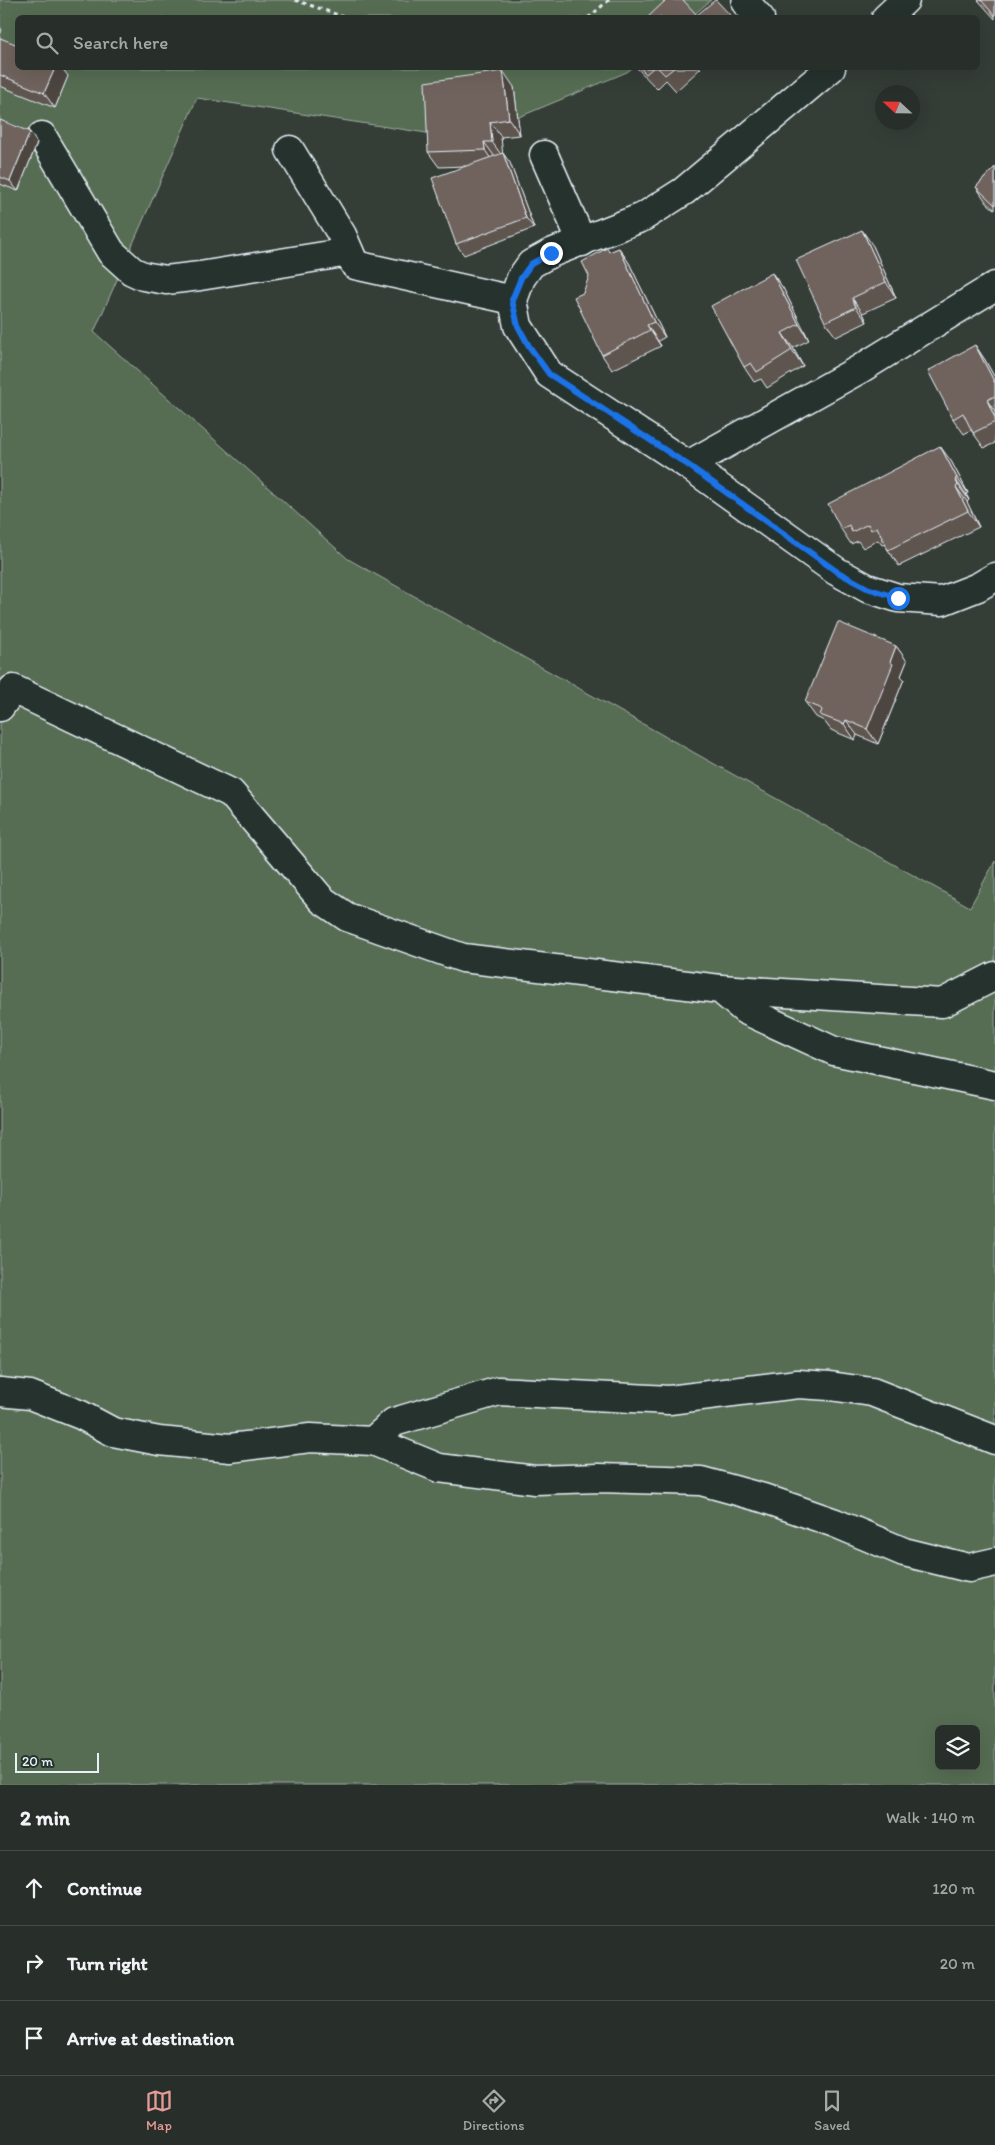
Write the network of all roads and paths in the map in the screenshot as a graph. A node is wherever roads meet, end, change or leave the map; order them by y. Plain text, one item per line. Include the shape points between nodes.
1 (295, 0) edge
2 (609, 0) edge
3 (905, 0) edge
4 (338, 15) edge
5 (592, 15) edge
6 (889, 15) edge
7 (819, 71) edge
8 (42, 136) dead end
9 (290, 150) dead end
10 (544, 156) dead end
11 (582, 242) junction
12 (349, 252) junction
13 (995, 286) edge
14 (512, 300) junction
15 (688, 465) junction
16 (995, 577) edge
17 (0, 707) edge
18 (995, 976) edge
19 (720, 989) junction
20 (995, 1085) edge
21 (0, 1392) edge
22 (995, 1440) edge
23 (373, 1441) junction
24 (995, 1562) edge

1 - 4 path
2 - 5 path
3 - 6 street
7 - 11 street via 684,191 643,218
8 - 12 street via 111,252 132,271 143,276 166,280
9 - 12 street
10 - 11 street
11 - 14 street via 531,264
12 - 14 street via 355,265
13 - 15 street via 860,369
14 - 15 street via 518,326 549,374
15 - 16 street via 836,571 867,588 898,598 942,600
17 - 19 street via 13,689 231,793 322,900 347,917 463,958
18 - 19 street via 942,1003
19 - 20 street via 745,1010 834,1051
21 - 23 street via 30,1395 113,1432 159,1441 230,1448 310,1438
22 - 23 street via 872,1392 798,1384 669,1400 499,1391 394,1422
23 - 24 street via 439,1468 525,1479 701,1481 835,1523 904,1552 969,1568

